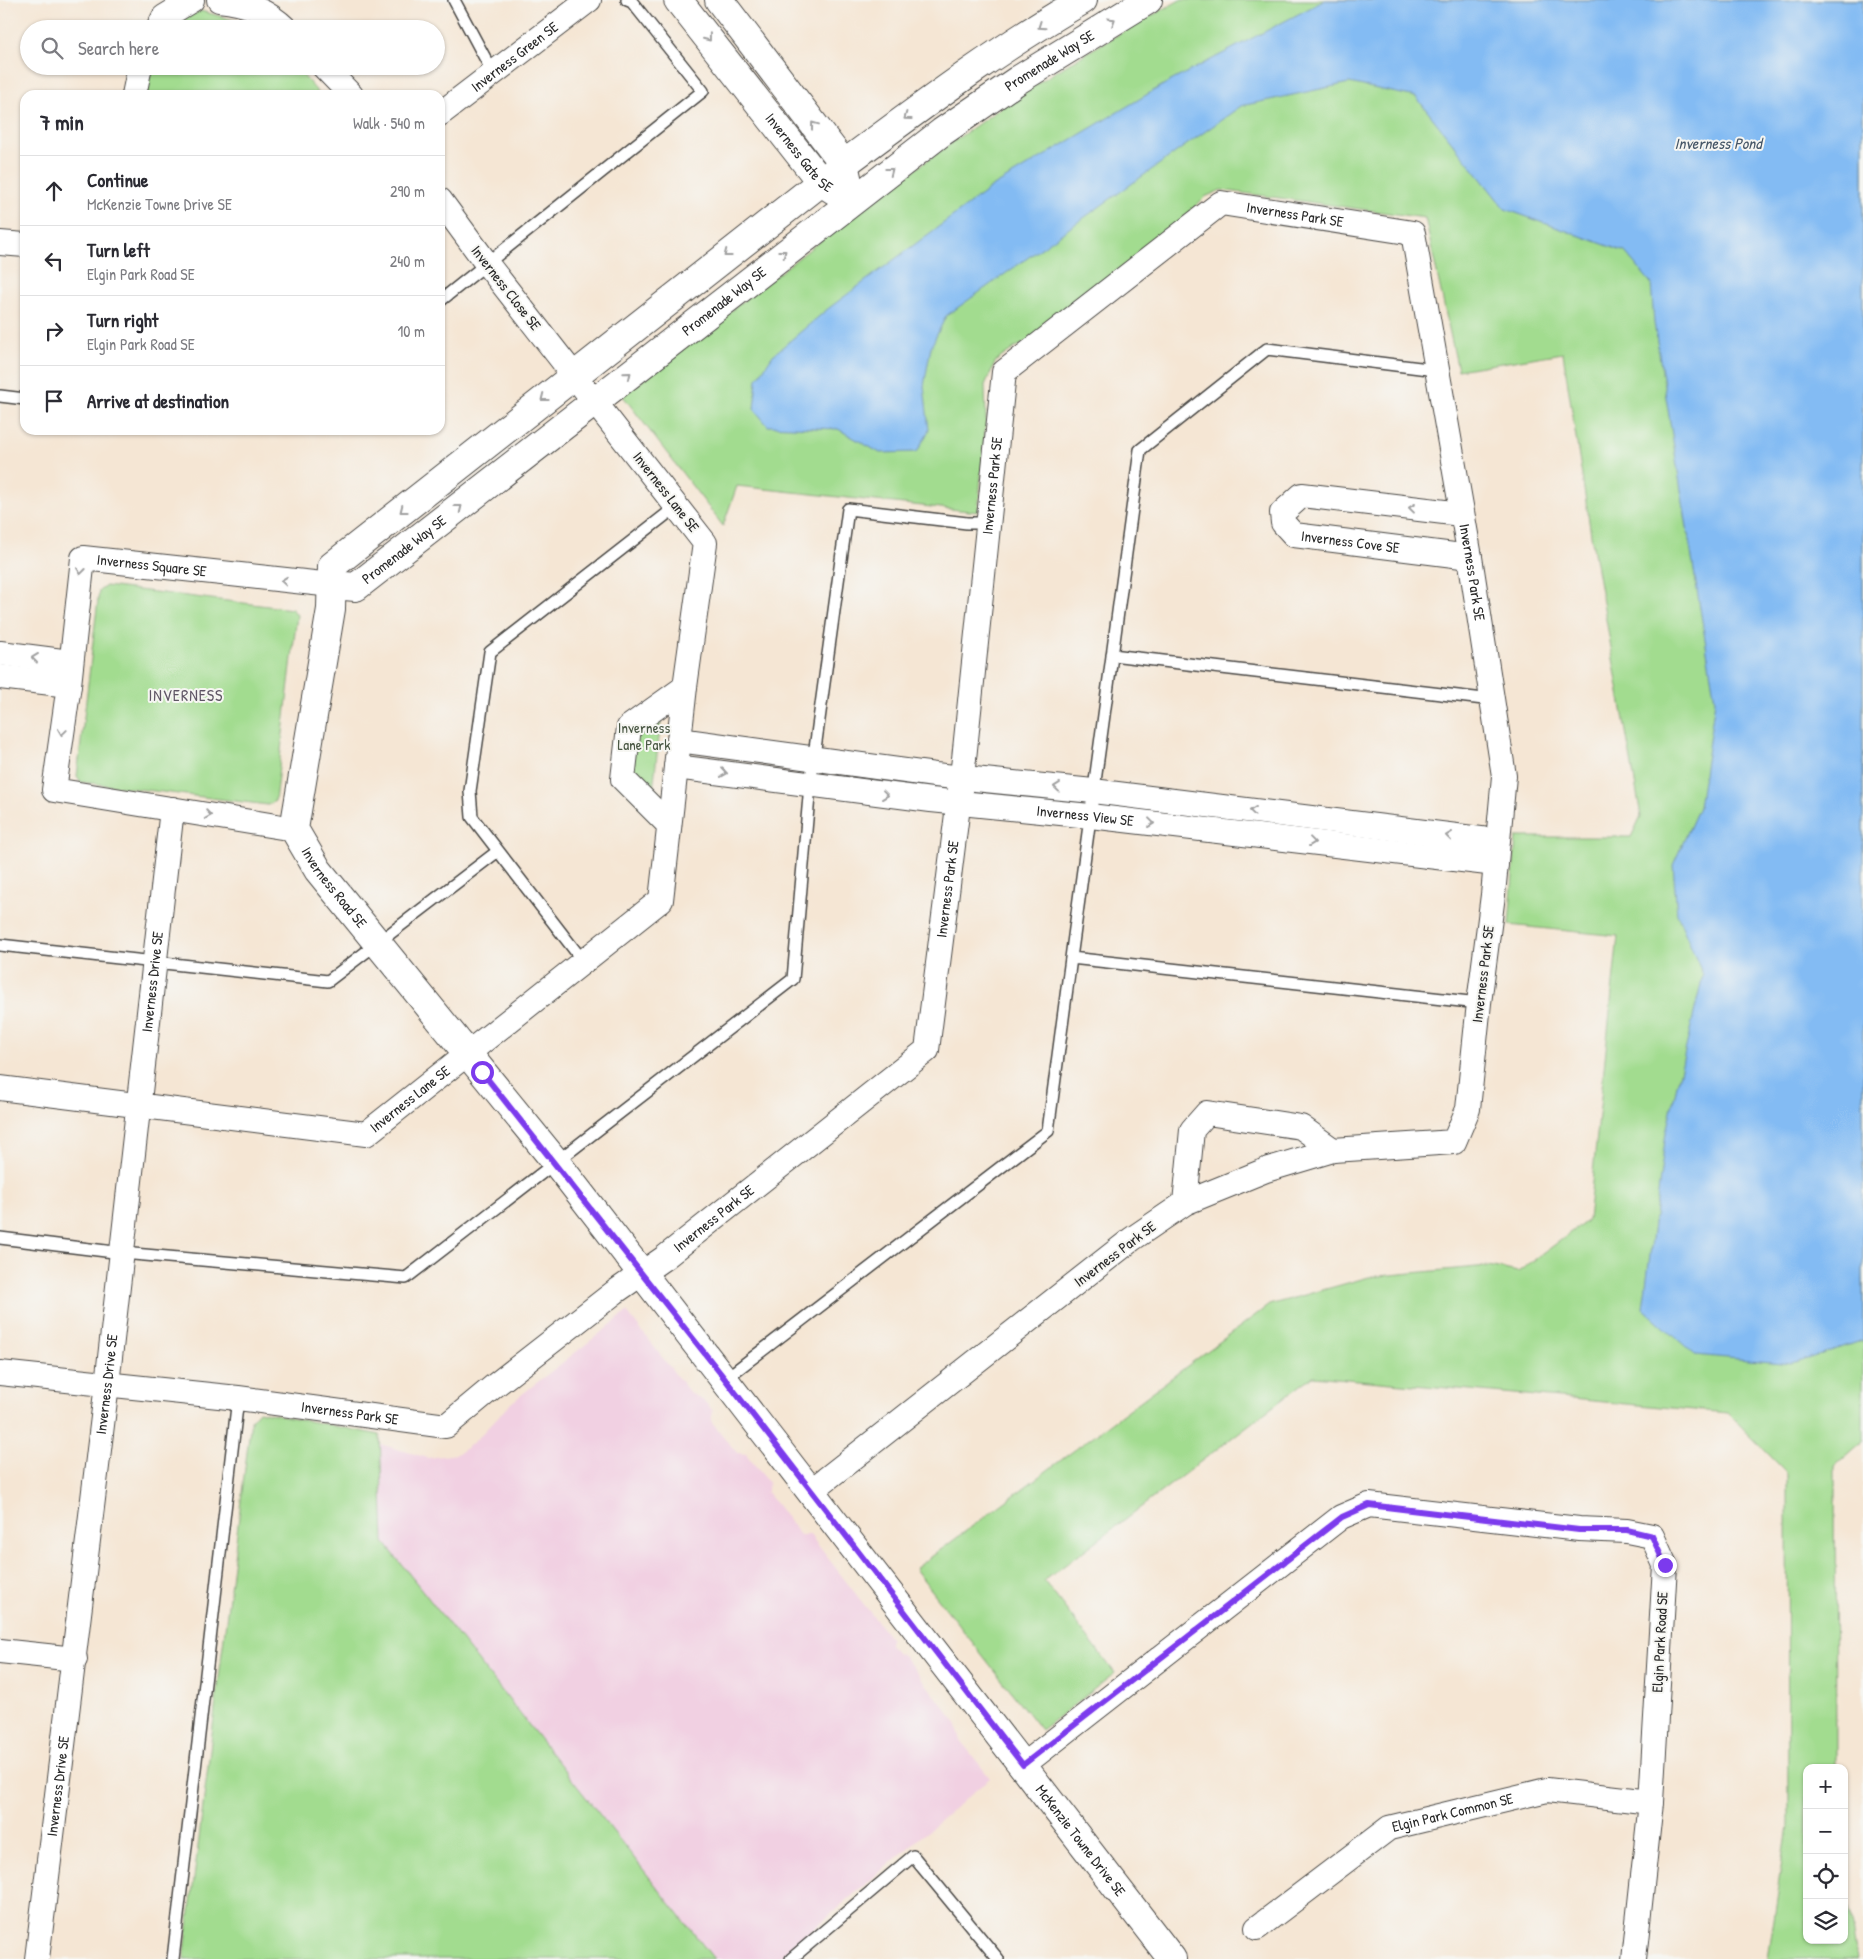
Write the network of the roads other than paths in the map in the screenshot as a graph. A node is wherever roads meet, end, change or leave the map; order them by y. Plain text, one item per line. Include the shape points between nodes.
1 (192, 0) edge
2 (219, 0) edge
3 (454, 0) edge
4 (589, 0) edge
5 (628, 0) edge
6 (678, 0) edge
7 (719, 0) edge
8 (1083, 0) edge
9 (1140, 2) edge
10 (162, 20) edge
11 (277, 20) edge
12 (493, 73) junction
13 (138, 75) edge
14 (331, 75) edge
15 (135, 90) edge
16 (346, 90) edge
17 (445, 110) edge
18 (844, 164) junction
19 (821, 182) junction
20 (852, 201) junction
21 (445, 207) edge
22 (0, 243) edge
23 (20, 245) edge
24 (487, 264) junction
25 (445, 297) edge
26 (1436, 370) junction
27 (574, 375) junction
28 (0, 396) edge
29 (20, 398) edge
30 (595, 402) junction
31 (677, 506) junction
32 (1461, 514) junction
33 (988, 523) junction
34 (1470, 557) junction
35 (332, 585) junction
36 (0, 654) edge
37 (1112, 655) junction
38 (70, 662) junction
39 (0, 677) edge
40 (69, 685) junction
41 (685, 687) junction
42 (1492, 700) junction
43 (679, 740) junction
44 (814, 759) junction
45 (676, 767) junction
46 (962, 777) junction
47 (810, 786) junction
48 (1093, 791) junction
49 (957, 803) junction
50 (172, 809) junction
51 (1090, 816) junction
52 (669, 825) junction
53 (294, 829) junction
54 (498, 851) junction
55 (1497, 853) junction
56 (378, 943) junction
57 (0, 945) edge
58 (1071, 958) junction
59 (584, 961) junction
60 (155, 963) junction
61 (1478, 1003) junction
62 (467, 1054) junction
63 (0, 1088) edge
64 (139, 1104) junction
65 (1333, 1150) junction
66 (555, 1161) junction
67 (1185, 1203) junction
68 (0, 1238) edge
69 (122, 1253) junction
70 (641, 1275) junction
71 (0, 1373) edge
72 (725, 1379) junction
73 (107, 1384) junction
74 (238, 1398) junction
75 (810, 1491) junction
76 (0, 1651) edge
77 (75, 1659) junction
78 (1023, 1765) junction
79 (1651, 1802) junction
80 (1256, 1928) dead end
81 (37, 1959) edge
82 (173, 1959) edge
83 (791, 1959) edge
84 (998, 1959) edge
85 (1172, 1959) edge
86 (1634, 1959) edge

1 - 10 street
2 - 11 street via 242,2
3 - 12 lane
4 - 12 street, Inverness Green SE
5 - 24 lane via 703,91
6 -> 19 street, Inverness Gate SE
18 -> 7 street, Inverness Gate SE
8 -> 18 street via 924,105
20 -> 9 street, Promenade Way SE via 942,132
12 - 17 street, Inverness Green SE
13 - 15 street
14 - 16 street
18 - 19 street
18 - 20 street, Inverness Gate SE
19 - 20 street, Inverness Gate SE
19 -> 27 street
30 -> 20 street, Promenade Way SE
21 - 24 street, Inverness Close SE
22 - 23 street
24 - 25 lane
24 - 27 street, Inverness Close SE
26 - 32 street, Inverness Park SE
26 - 33 street, Inverness Park SE via 1413,233 1221,203 1004,372
26 - 37 lane via 1267,350 1140,450
27 - 30 street, Inverness Lane SE
27 -> 35 street via 332,566
28 - 29 lane
30 - 31 street, Inverness Lane SE
35 -> 30 street, Promenade Way SE via 356,588
31 - 41 street, Inverness Lane SE via 706,543
31 - 54 lane via 490,652 470,791 472,817
32 - 34 street, Inverness Park SE
32 -> 34 street, Inverness Cove SE via 1302,495 1282,513 1283,523 1294,536
33 - 44 lane via 967,524 848,510
33 - 46 street, Inverness Park SE
34 - 42 street, Inverness Park SE
35 -> 38 street, Inverness Square SE via 83,558
35 - 53 street via 331,609
38 -> 36 street
37 - 42 lane
37 - 48 lane
38 - 40 street, Inverness Square SE
39 - 40 street
40 -> 50 street, Inverness Square SE via 54,790
41 - 43 street, Inverness Lane SE
41 - 52 street via 628,728 623,779
42 - 55 street, Inverness Park SE via 1504,776
43 - 44 street, Inverness View SE
43 - 45 street, Inverness Lane SE
44 - 46 street, Inverness View SE
44 - 47 lane
45 -> 47 street, Inverness View SE
45 - 52 street, Inverness Lane SE
48 -> 46 street, Inverness View SE
46 - 49 street, Inverness Park SE
47 -> 49 street, Inverness View SE
47 - 66 lane via 793,979
48 - 51 lane
55 -> 48 street, Inverness View SE
49 - 51 street, Inverness View SE
49 - 70 street, Inverness Park SE via 927,1050
50 -> 53 street, Inverness Square SE
50 - 60 street, Inverness Drive SE
51 -> 55 street, Inverness View SE
51 - 58 lane
52 - 59 street, Inverness Lane SE via 661,900
53 - 56 street, Inverness Road SE via 318,870
54 - 56 lane
54 - 59 lane
55 - 61 street, Inverness Park SE
56 - 60 lane via 328,981
56 - 62 street, McKenzie Towne Drive SE
57 - 60 lane
58 - 61 lane
58 - 72 lane via 1048,1131
59 - 62 street, Inverness Lane SE
60 - 64 street, Inverness Drive SE
61 - 65 street, Inverness Park SE via 1468,1109 1454,1142
62 - 64 street, Inverness Lane SE via 366,1134
62 - 66 street, McKenzie Towne Drive SE
63 - 64 street, Inverness Lane SE
64 - 69 street, Inverness Drive SE
65 - 67 street, Inverness Park SE via 1266,1170
65 - 67 street via 1301,1127 1207,1112 1192,1130
66 - 69 lane via 406,1278
66 - 70 street, McKenzie Towne Drive SE
67 - 75 street, Inverness Park SE via 1132,1239
68 - 69 lane
69 - 73 street, Inverness Drive SE
70 - 72 street, McKenzie Towne Drive SE
70 - 74 street, Inverness Park SE via 446,1426
71 - 73 street, Inverness Park SE
72 - 75 street, McKenzie Towne Drive SE
73 - 74 street, Inverness Park SE
73 - 77 street, Inverness Drive SE
74 - 82 lane
75 - 78 street, McKenzie Towne Drive SE
76 - 77 street
77 - 81 street, Inverness Drive SE
78 - 79 street, Elgin Park Road SE via 1342,1517 1369,1505 1579,1530 1627,1530 1652,1536 1665,1565
78 - 85 street, McKenzie Towne Drive SE
79 - 80 street, Elgin Park Common SE via 1547,1790 1389,1828
79 - 86 street, Elgin Park Road SE
83 - 84 lane via 913,1856

